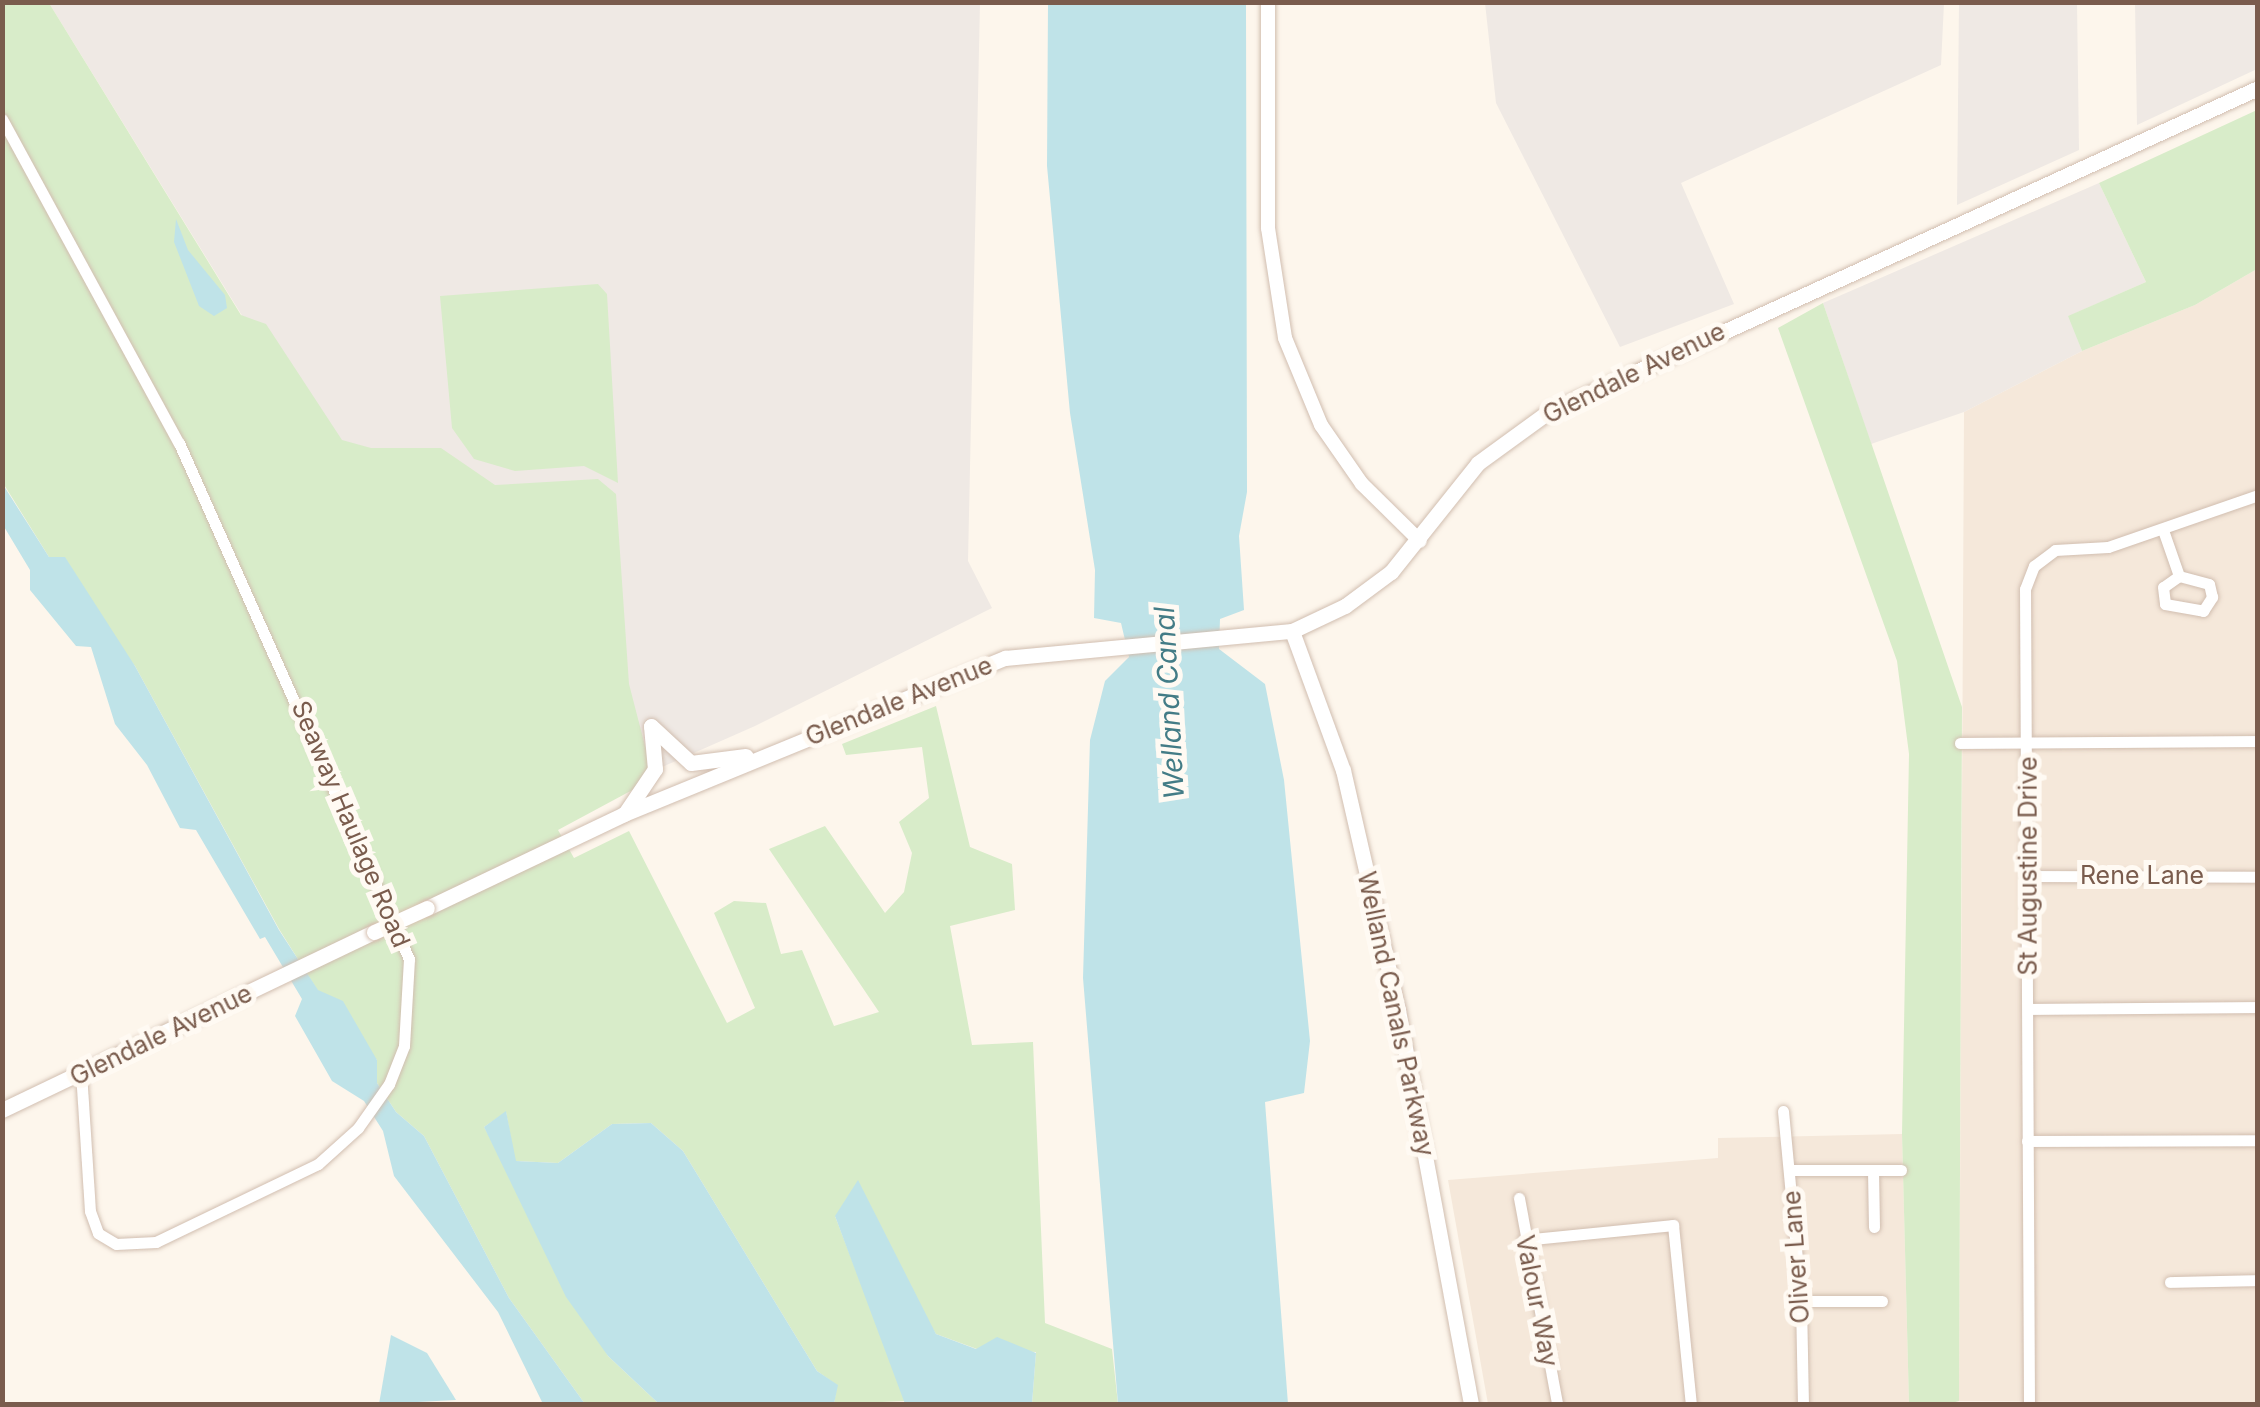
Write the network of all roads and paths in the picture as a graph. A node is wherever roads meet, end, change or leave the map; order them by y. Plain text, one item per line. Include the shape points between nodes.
1 (1268, 2) edge
2 (2258, 88) edge
3 (2, 119) edge
4 (2258, 495) edge
5 (2163, 530) junction
6 (1420, 541) junction
7 (2179, 576) dead end
8 (1292, 630) junction
9 (2258, 741) edge
10 (1960, 743) dead end
11 (2027, 743) junction
12 (780, 749) junction
13 (624, 814) junction
14 (2026, 876) junction
15 (2258, 877) edge
16 (2258, 1008) edge
17 (2028, 1009) junction
18 (81, 1073) junction
19 (2, 1110) edge
20 (1782, 1111) dead end
21 (2258, 1140) edge
22 (2028, 1142) junction
23 (1790, 1170) junction
24 (1874, 1170) junction
25 (1901, 1170) dead end
26 (1519, 1198) dead end
27 (1874, 1227) dead end
28 (1524, 1240) junction
29 (2258, 1280) edge
30 (2170, 1282) dead end
31 (1802, 1300) junction
32 (1882, 1301) dead end
33 (1471, 1404) edge
34 (1557, 1404) edge
35 (1691, 1404) edge
36 (1803, 1404) edge
37 (2029, 1404) edge

1 - 6 street via 1268,228 1285,338 1321,425 1362,484
2 - 6 main road, Glendale Avenue via 1548,412 1478,463
3 - 18 street, Seaway Haulage Road via 179,443 409,959 410,1017 389,1084 358,1128 318,1164 156,1242 116,1244 98,1233 90,1211
4 - 5 street, St Augustine Drive
5 - 7 street
5 - 11 street, St Augustine Drive via 2108,547 2056,550 2034,566 2025,589
6 - 8 main road, Glendale Avenue via 1368,591
8 - 12 main road, Glendale Avenue via 1005,658
8 - 33 main road, Welland Canals Parkway via 1348,788 1398,1010
9 - 11 street
10 - 11 street
11 - 14 street, St Augustine Drive
12 - 13 main road, Glendale Avenue
12 - 13 main road via 692,763 651,726 650,784
13 - 18 main road, Glendale Avenue, bridge
14 - 15 street, Rene Lane
14 - 17 street, St Augustine Drive
16 - 17 street
17 - 22 street, St Augustine Drive
18 - 19 main road, Glendale Avenue
20 - 23 street, Oliver Lane
21 - 22 street
22 - 37 street, St Augustine Drive
23 - 24 street
23 - 31 street, Oliver Lane
24 - 25 street
24 - 27 street
26 - 28 street, Valour Way
28 - 34 street, Valour Way
28 - 35 street via 1673,1225
29 - 30 street
31 - 32 street
31 - 36 street, Oliver Lane

